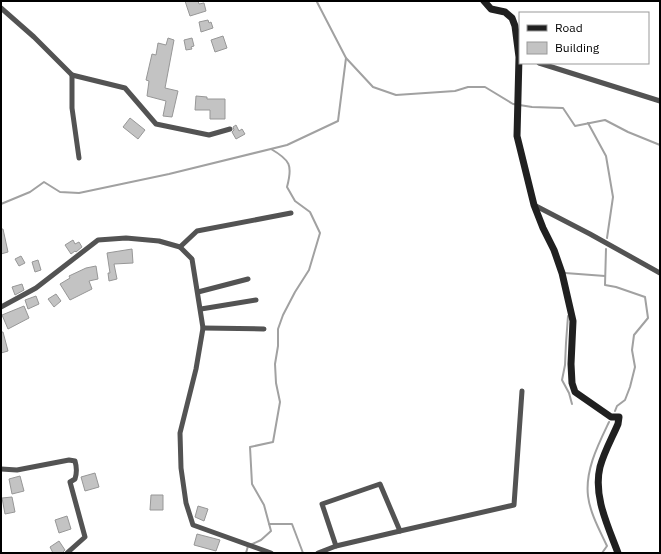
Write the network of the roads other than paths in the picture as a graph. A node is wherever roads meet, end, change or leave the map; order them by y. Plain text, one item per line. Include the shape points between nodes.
1 (484, 1) edge
2 (1, 8) edge
3 (519, 57) edge
4 (542, 64) edge
5 (72, 74) junction
6 (660, 101) edge
7 (230, 129) dead end
8 (79, 158) dead end
9 (534, 206) junction
10 (291, 213) dead end
11 (180, 247) junction
12 (660, 273) edge
13 (248, 279) dead end
14 (198, 292) junction
15 (256, 300) dead end
16 (1, 307) edge
17 (201, 309) junction
18 (204, 328) junction
19 (264, 329) dead end
20 (522, 391) dead end
21 (1, 469) edge
22 (400, 531) junction
23 (336, 546) junction
24 (67, 553) edge
25 (271, 553) edge
26 (318, 553) edge
27 (618, 553) edge

1 - 3 street via 491,9 505,12 512,18
2 - 5 street
3 - 9 street via 517,136
4 - 6 street
5 - 7 street via 125,88 156,124 209,135
5 - 8 street via 72,108
9 - 12 street
9 - 27 street via 562,273 574,321 571,364 575,392 611,417 619,417 598,478 598,489 607,525
10 - 11 street via 197,231
11 - 14 street via 192,259
11 - 16 street via 160,241 126,238 98,240 36,288
13 - 14 street
14 - 17 street
15 - 17 street
17 - 18 street
18 - 19 street
18 - 25 street via 180,433 180,468 186,503 193,526
20 - 22 street via 514,505
21 - 24 street via 17,470 69,460 75,462 76,474 70,482 85,536
22 - 23 street
22 - 23 street via 380,484 322,504
23 - 26 street

